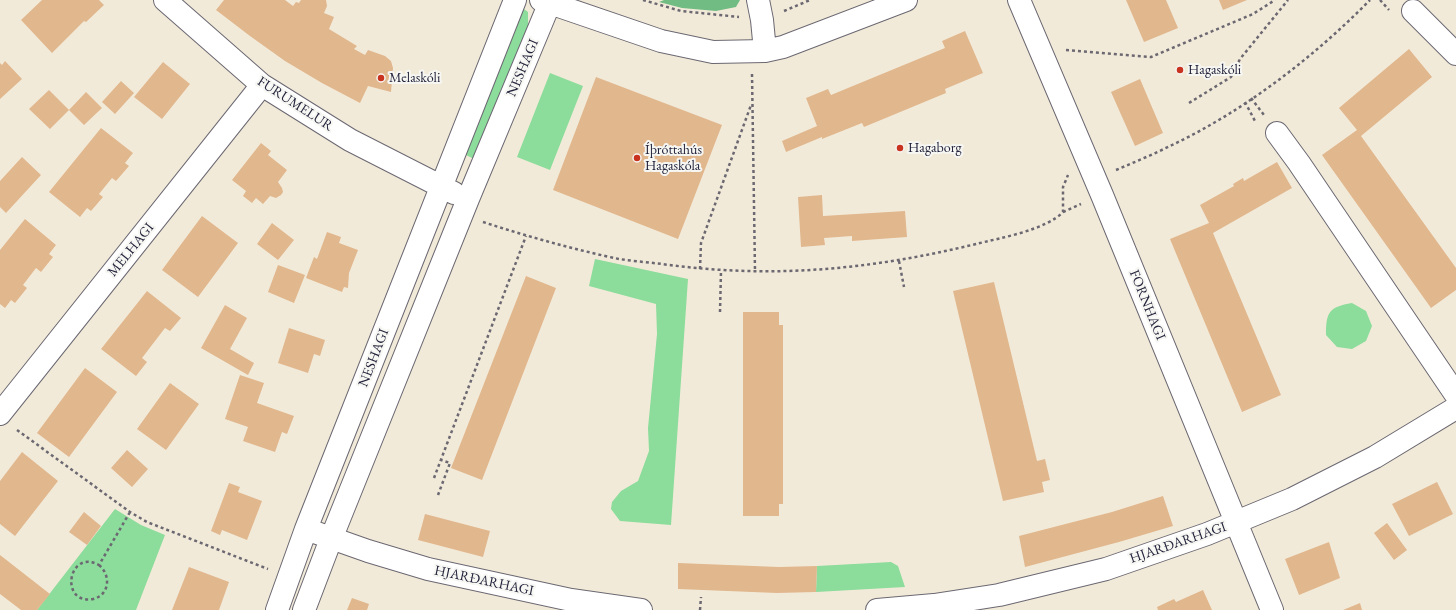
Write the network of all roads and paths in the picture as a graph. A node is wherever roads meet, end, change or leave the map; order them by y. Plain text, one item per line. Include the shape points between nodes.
1 (165, 0) edge
2 (515, 0) edge
3 (643, 0) edge
4 (810, 0) edge
5 (906, 0) edge
6 (1019, 0) edge
7 (1274, 0) edge
8 (1288, 0) edge
9 (1370, 0) edge
10 (547, 1) edge
11 (760, 10) edge
12 (1413, 10) dead end
13 (1066, 50) dead end
14 (758, 51) junction
15 (1456, 54) edge
16 (262, 85) junction
17 (1245, 102) junction
18 (752, 103) junction
19 (1189, 104) dead end
20 (1267, 130) joint
21 (1116, 170) dead end
22 (1069, 173) dead end
23 (441, 186) junction
24 (468, 199) junction
25 (1081, 203) dead end
26 (1063, 212) junction
27 (479, 221) dead end
28 (526, 236) junction
29 (899, 261) junction
30 (700, 269) junction
31 (721, 271) junction
32 (755, 271) junction
33 (904, 287) dead end
34 (720, 312) dead end
35 (1456, 395) edge
36 (1456, 408) edge
37 (6, 421) edge
38 (441, 460) junction
39 (434, 478) dead end
40 (438, 496) dead end
41 (130, 512) junction
42 (1237, 523) junction
43 (306, 529) junction
44 (331, 539) junction
45 (99, 566) junction
46 (275, 572) dead end
47 (700, 597) dead end
48 (1000, 603) edge
49 (570, 605) edge
50 (276, 610) edge
51 (304, 610) edge
52 (641, 610) edge
53 (700, 610) edge
54 (877, 610) edge
55 (1272, 610) edge

1 - 16 street, FURUMELUR
2 - 23 street, NESHAGI
3 - 11 path via 681,11
4 - 11 path
5 - 14 street via 783,47
6 - 42 street, FORNHAGI
7 - 13 path via 1253,14 1151,57
8 - 19 path via 1240,59 1231,77
9 - 17 path via 1290,71
10 - 14 street via 661,41 713,52
10 - 24 street, NESHAGI
11 - 14 street
12 - 15 street
14 - 18 path
16 - 23 street, FURUMELUR via 350,140
16 - 37 street, MELHAGI
17 - 20 path
17 - 21 path via 1199,131
18 - 30 path via 701,243
18 - 32 path
20 - 35 street via 1300,164
22 - 26 path via 1063,187
23 - 24 street
23 - 43 street, NESHAGI
24 - 44 street, NESHAGI
25 - 26 path
26 - 29 path via 1057,218 1024,232
27 - 28 path
28 - 30 path via 615,258
28 - 38 path
29 - 32 path via 823,270
29 - 33 path
30 - 31 path
31 - 32 path
31 - 34 path
36 - 42 street, HJARÐARHAGI via 1375,456 1292,499
37 - 41 path
38 - 39 path
38 - 40 path via 450,463
41 - 45 path
41 - 46 path via 147,522
42 - 48 street, HJARÐARHAGI
42 - 55 street, FORNHAGI
43 - 44 street
43 - 50 street, NESHAGI
44 - 49 street, HJARÐARHAGI via 428,569
44 - 51 street, NESHAGI
45 - 45 path via 89,562 75,569 71,576 71,585 80,598 89,600 103,593 107,577 104,569
47 - 53 path
48 - 54 street, HJARÐARHAGI
49 - 52 street, HJARÐARHAGI

